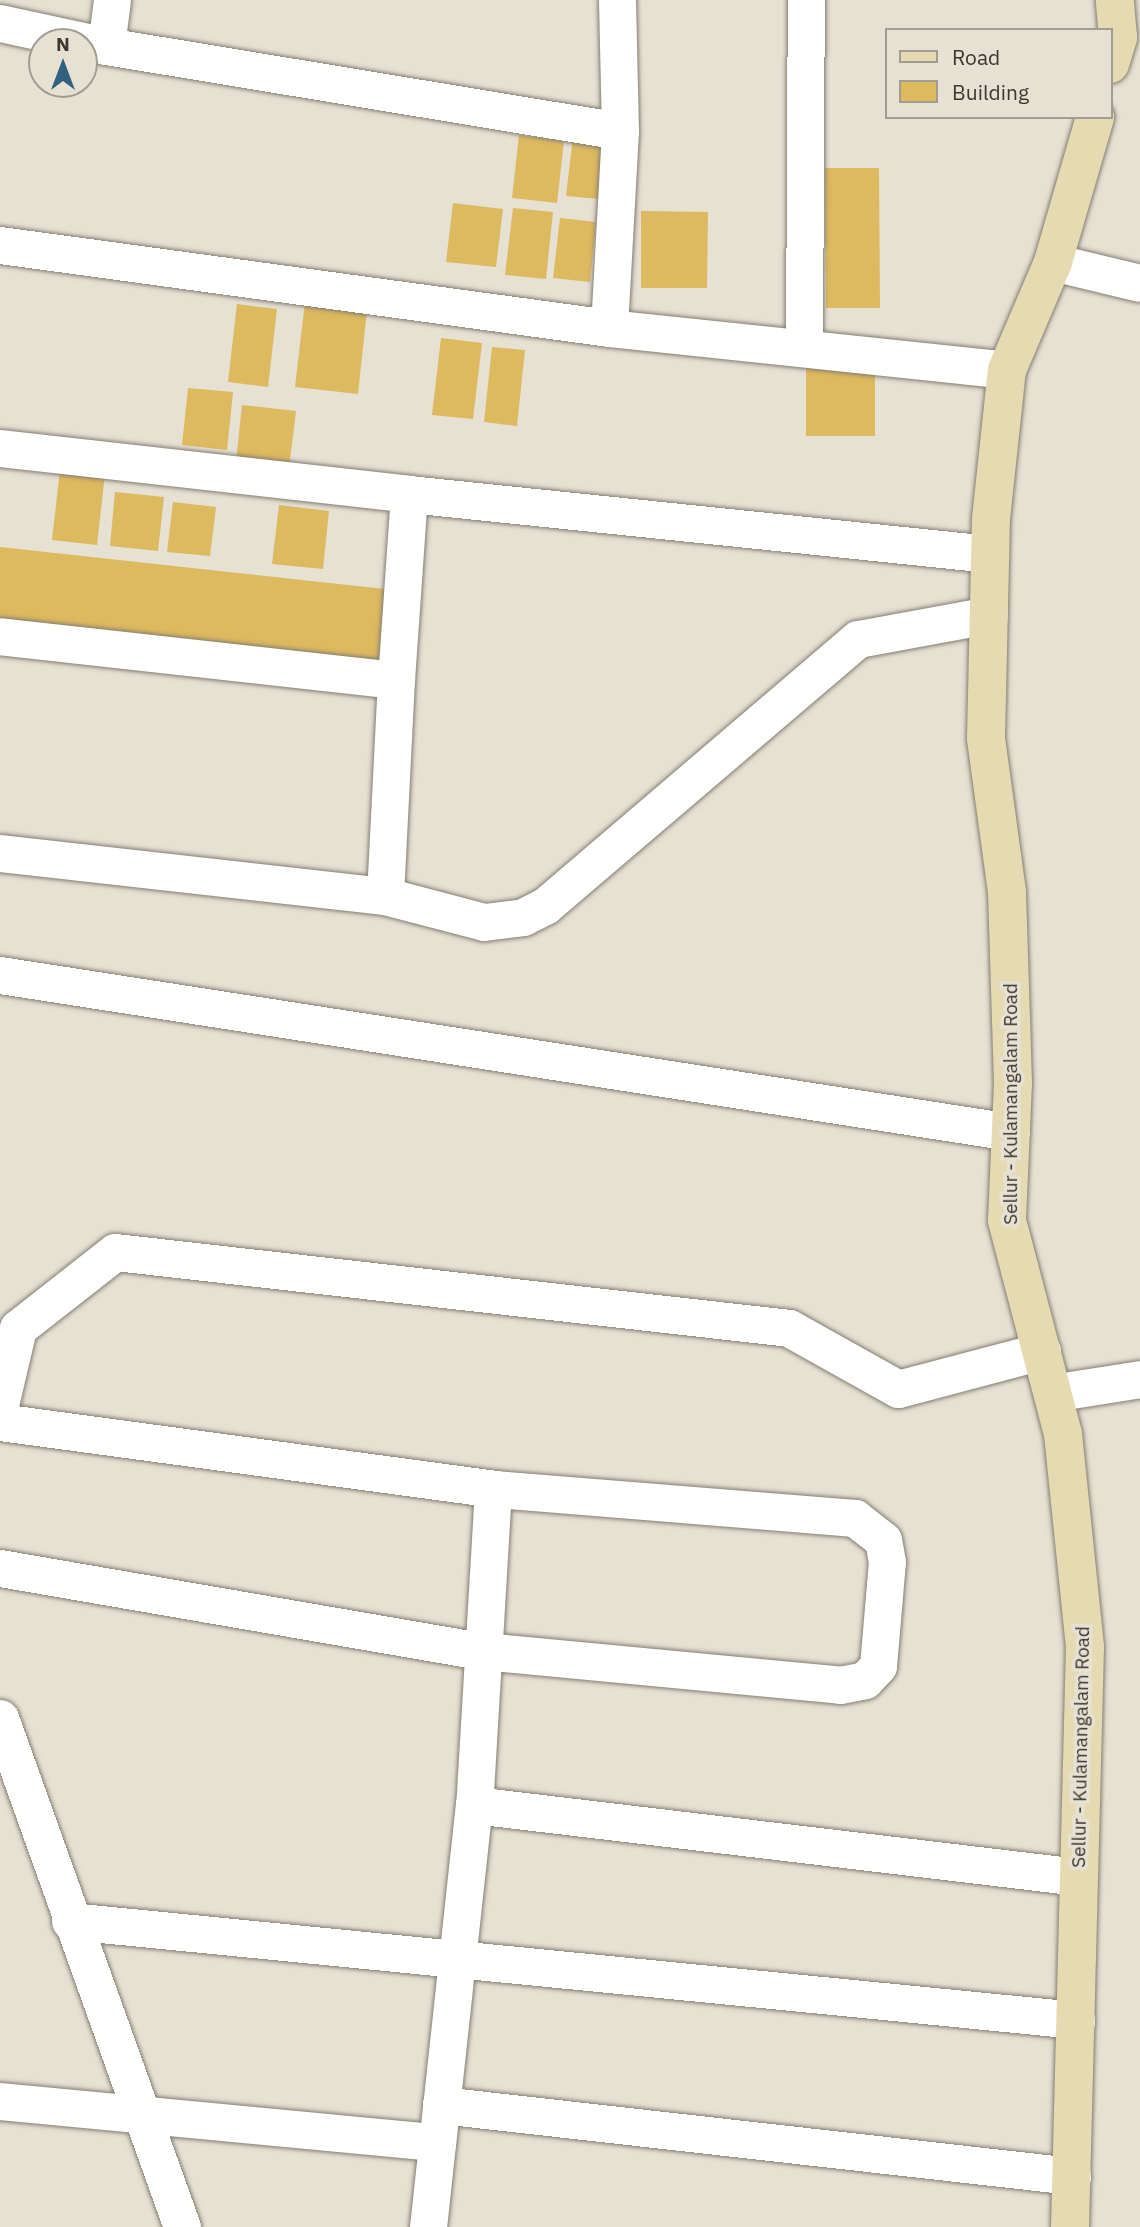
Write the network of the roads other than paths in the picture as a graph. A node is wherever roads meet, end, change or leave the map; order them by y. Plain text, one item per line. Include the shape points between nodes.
1 (112, 0) edge
2 (617, 0) edge
3 (806, 0) edge
4 (0, 23) edge
5 (106, 46) junction
6 (1094, 119) edge
7 (620, 131) junction
8 (0, 245) edge
9 (1053, 262) junction
10 (1140, 283) edge
11 (609, 328) junction
12 (804, 348) junction
13 (1007, 370) junction
14 (0, 448) edge
15 (409, 494) junction
16 (990, 554) junction
17 (989, 615) junction
18 (0, 636) edge
19 (396, 680) junction
20 (0, 853) edge
21 (384, 896) junction
22 (0, 975) edge
23 (1011, 1132) junction
24 (1042, 1351) junction
25 (1140, 1379) edge
26 (1052, 1393) junction
27 (0, 1405) edge
28 (0, 1422) edge
29 (493, 1489) junction
30 (0, 1568) edge
31 (483, 1651) junction
32 (0, 1718) edge
33 (474, 1805) junction
34 (1079, 1877) junction
35 (70, 1921) junction
36 (458, 1956) junction
37 (1076, 2020) junction
38 (0, 2101) edge
39 (441, 2105) junction
40 (139, 2110) junction
41 (437, 2141) junction
42 (1072, 2176) junction
43 (182, 2227) edge
44 (428, 2227) edge
45 (1070, 2227) edge

1 - 5 street
2 - 7 street
3 - 12 street
4 - 5 street
5 - 7 street
6 - 9 main road, Sellur - Kulamangalam Road
7 - 11 street
8 - 11 street
9 - 10 street
9 - 13 main road, Sellur - Kulamangalam Road
11 - 12 street
12 - 13 street
13 - 16 main road, Sellur - Kulamangalam Road
14 - 15 street
15 - 16 street
15 - 19 street
16 - 17 main road, Sellur - Kulamangalam Road
17 - 21 street via 858,639 545,906 523,917 484,922
17 - 23 main road, Sellur - Kulamangalam Road via 986,738 1007,892
18 - 19 street
19 - 21 street
20 - 21 street
22 - 23 street
23 - 24 main road, Sellur - Kulamangalam Road via 1007,1220
24 - 26 main road, Sellur - Kulamangalam Road
24 - 27 street via 898,1390 789,1328 115,1252 19,1328
25 - 26 street
26 - 34 main road, Sellur - Kulamangalam Road via 1063,1433 1085,1647
28 - 29 street
29 - 31 street
29 - 31 street via 855,1518 878,1534 887,1562 878,1666 865,1680 840,1685
30 - 31 street
31 - 33 street
32 - 35 street
33 - 34 street
33 - 36 street
34 - 37 main road, Sellur - Kulamangalam Road
35 - 36 street
35 - 40 street
36 - 37 street
36 - 39 street
37 - 42 main road, Sellur - Kulamangalam Road
38 - 40 street
39 - 41 street
39 - 42 street
40 - 41 street
40 - 43 street
41 - 44 street
42 - 45 main road, Sellur - Kulamangalam Road

